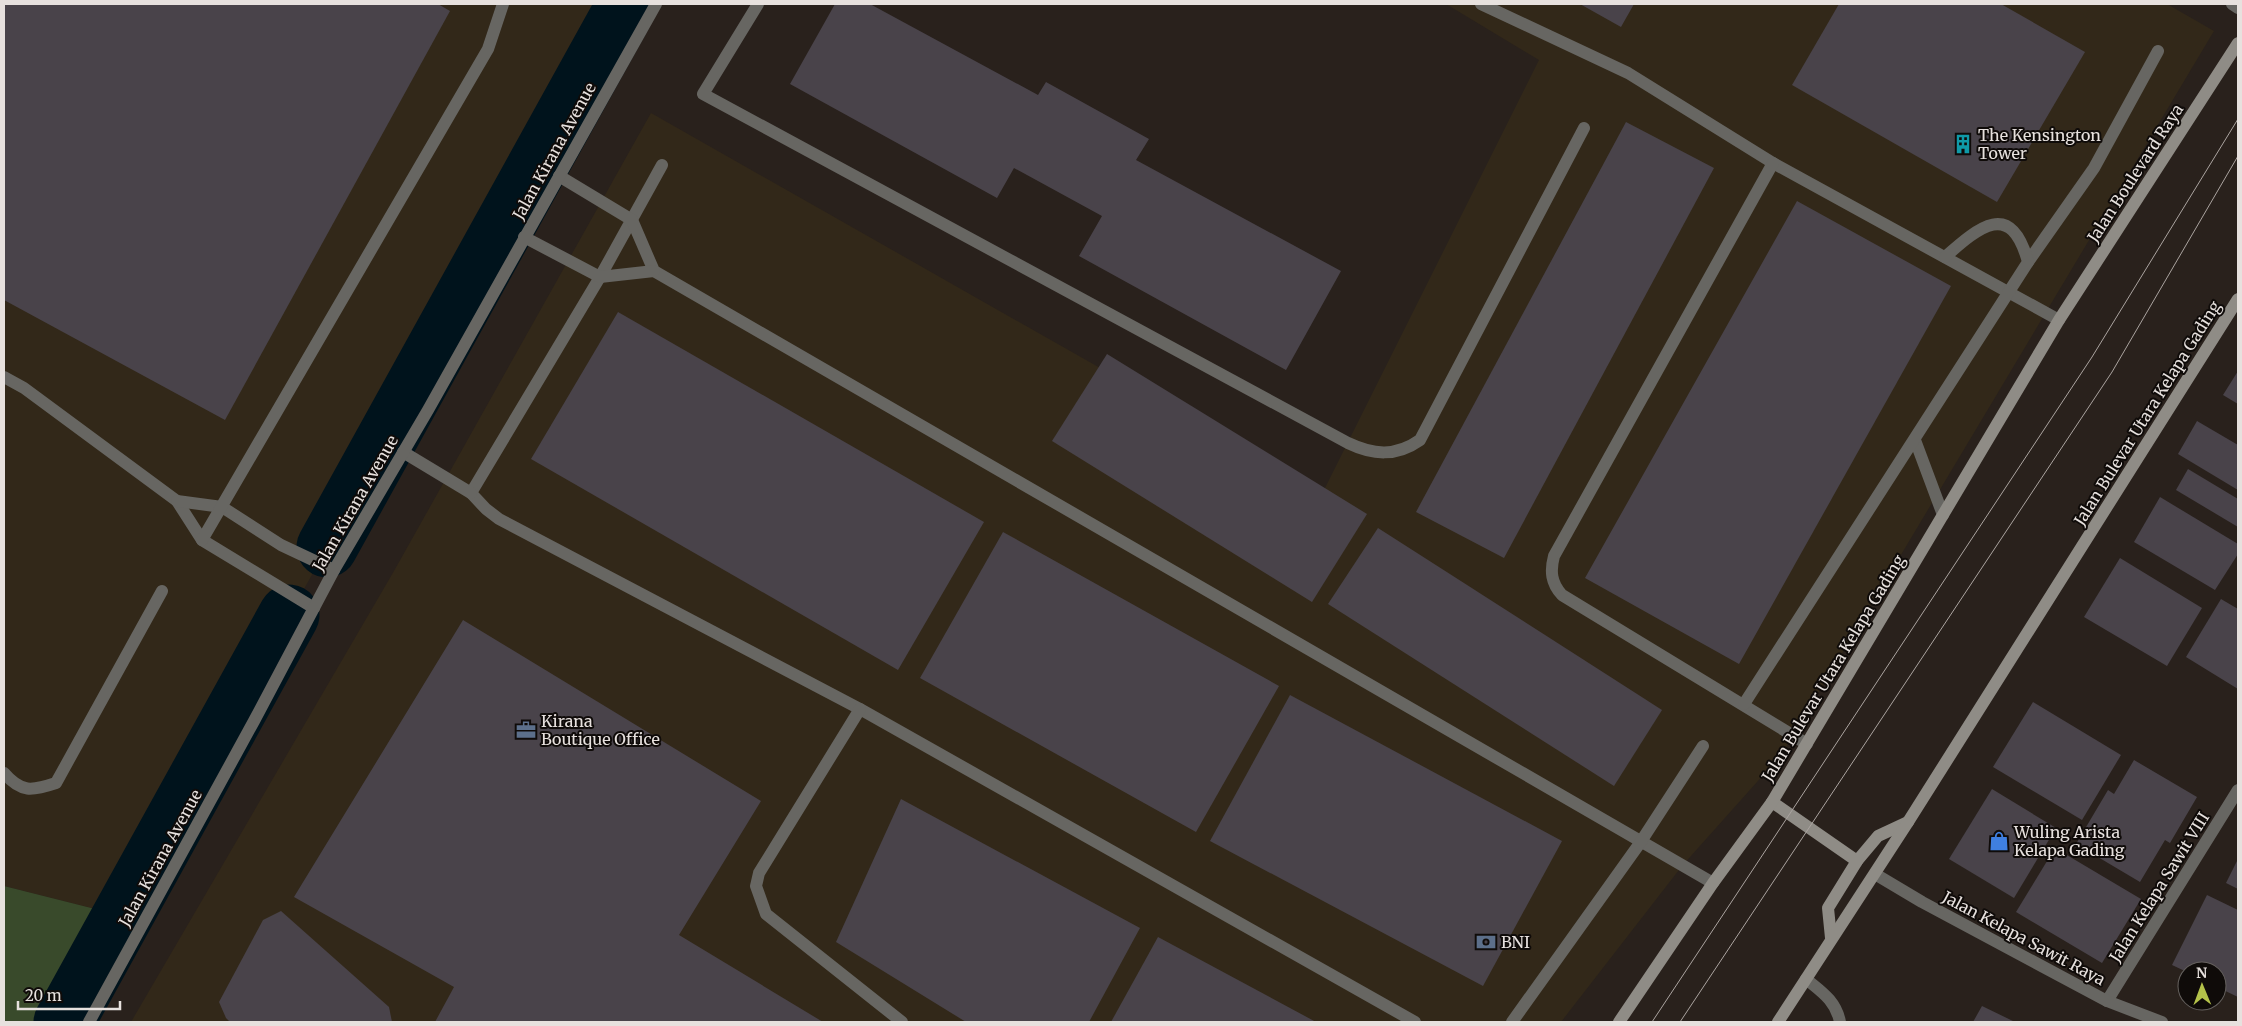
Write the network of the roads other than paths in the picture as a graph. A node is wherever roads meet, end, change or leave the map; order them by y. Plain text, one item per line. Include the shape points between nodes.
1 (503, 4) edge
2 (656, 4) edge
3 (758, 4) edge
4 (1481, 4) edge
5 (2232, 4) edge
6 (2238, 8) edge
7 (2238, 43) edge
8 (2158, 51) dead end
9 (1584, 128) dead end
10 (1773, 163) junction
11 (662, 165) dead end
12 (559, 176) junction
13 (632, 220) junction
14 (524, 237) junction
15 (1945, 257) junction
16 (2028, 262) junction
17 (654, 271) junction
18 (600, 277) junction
19 (2010, 293) junction
20 (2238, 299) edge
21 (2059, 320) junction
22 (4, 377) edge
23 (1915, 440) junction
24 (403, 452) junction
25 (471, 493) junction
26 (177, 501) junction
27 (222, 507) junction
28 (1943, 515) junction
29 (202, 540) junction
30 (334, 570) junction
31 (162, 591) dead end
32 (314, 608) junction
33 (1744, 704) junction
34 (860, 709) junction
35 (1807, 744) junction
36 (1703, 746) dead end
37 (4, 773) edge
38 (2238, 790) edge
39 (1772, 802) junction
40 (1908, 822) junction
41 (1640, 843) junction
42 (1857, 861) junction
43 (1875, 874) junction
44 (1713, 883) junction
45 (1830, 938) junction
46 (1806, 979) junction
47 (2107, 1001) junction
48 (92, 1021) edge
49 (902, 1022) edge
50 (1415, 1022) edge
51 (1512, 1022) edge
52 (1618, 1022) edge
53 (1778, 1022) edge
54 (1840, 1022) edge
55 (2162, 1022) edge

1 - 27 street via 488,49
2 - 12 street, Jalan Kirana Avenue
3 - 9 street via 703,94 1360,449 1388,453 1401,451 1420,440
4 - 10 street via 1628,73
5 - 6 street
7 - 21 main road, Jalan Boulevard Raya
8 - 16 street via 2094,168
10 - 15 street
10 - 33 street via 1550,568 1555,588 1562,595
11 - 13 street
12 - 13 street
12 - 14 street, Jalan Kirana Avenue
13 - 17 street
13 - 18 street
14 - 18 street
14 - 24 street, Jalan Kirana Avenue
15 - 16 street via 1975,231 1994,224 2012,228 2022,242
15 - 19 street
16 - 19 street
17 - 18 street
17 - 41 street
18 - 25 street
19 - 21 street
19 - 23 street
20 - 40 main road, Jalan Bulevar Utara Kelapa Gading
21 - 28 main road, Jalan Bulevar Utara Kelapa Gading
22 - 26 street via 24,388
23 - 28 street
23 - 33 street
24 - 25 street
24 - 30 street, Jalan Kirana Avenue
25 - 34 street via 499,519
26 - 27 street
26 - 29 street
27 - 29 street
27 - 30 street via 281,546
28 - 35 main road, Jalan Bulevar Utara Kelapa Gading
29 - 32 street
30 - 32 street, Jalan Kirana Avenue
31 - 37 street via 56,783 36,790 14,785
32 - 48 street, Jalan Kirana Avenue
33 - 35 street
34 - 49 street via 759,872 756,886 766,914
34 - 50 street
35 - 39 main road, Jalan Bulevar Utara Kelapa Gading
36 - 41 street
38 - 47 street, Jalan Kelapa Sawit VIII
39 - 42 main road
39 - 44 main road, Jalan Bulevar Utara Kelapa Gading
40 - 42 main road via 1878,836
40 - 43 main road, Jalan Bulevar Utara Kelapa Gading
41 - 44 street
41 - 51 street
42 - 45 main road via 1828,908
43 - 45 main road, Jalan Bulevar Utara Kelapa Gading
43 - 47 street, Jalan Kelapa Sawit Raya
44 - 52 main road, Jalan Bulevar Utara Kelapa Gading
45 - 46 main road, Jalan Bulevar Utara Kelapa Gading
46 - 53 main road, Jalan Bulevar Utara Kelapa Gading
46 - 54 street via 1838,1009
47 - 55 street, Jalan Kelapa Sawit Raya

